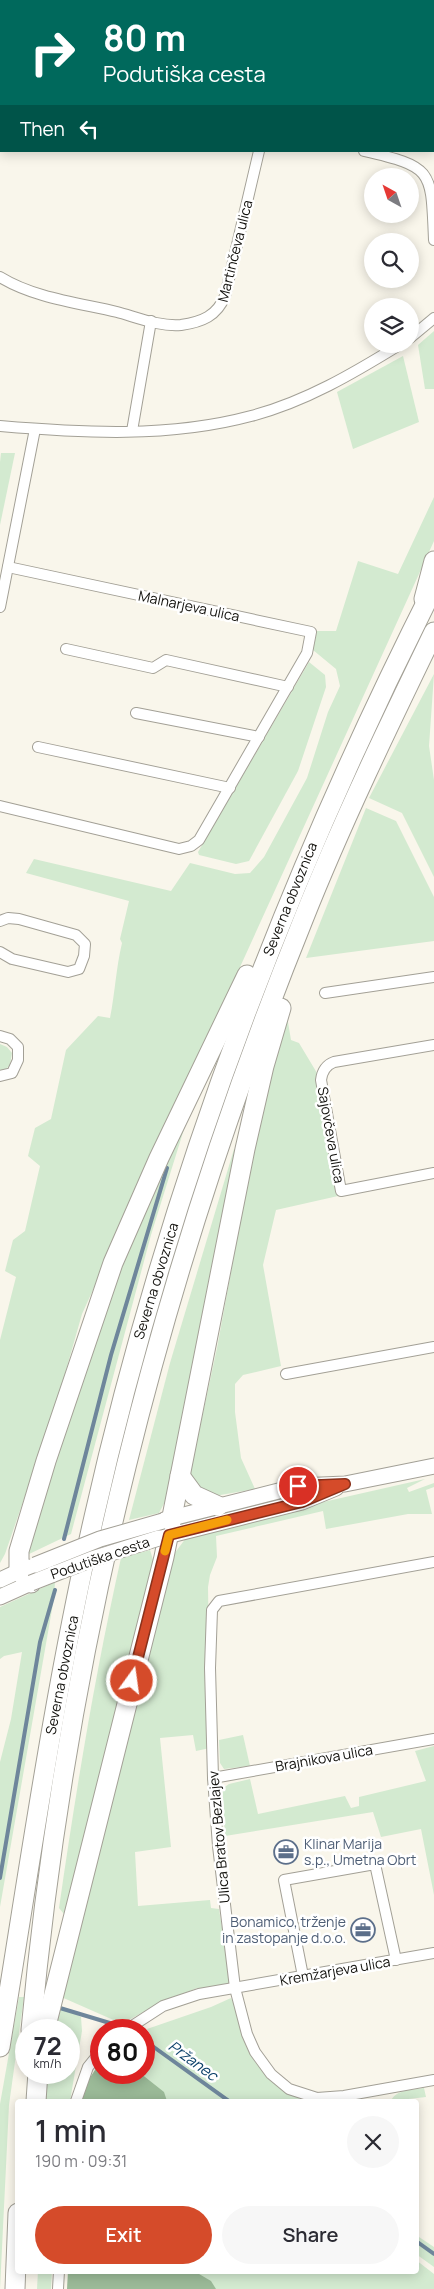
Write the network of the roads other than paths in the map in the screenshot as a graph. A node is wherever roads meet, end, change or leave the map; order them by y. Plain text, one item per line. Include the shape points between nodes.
1 (259, 152) edge
2 (368, 152) edge
3 (434, 240) edge
4 (0, 277) edge
5 (434, 318) edge
6 (152, 321) junction
7 (419, 330) edge
8 (387, 353) edge
9 (0, 426) edge
10 (35, 429) junction
11 (132, 431) junction
12 (434, 561) edge
13 (8, 567) junction
14 (434, 587) edge
15 (0, 607) edge
16 (421, 612) junction
17 (434, 632) edge
18 (66, 649) dead end
19 (288, 687) junction
20 (136, 713) dead end
21 (259, 737) junction
22 (38, 747) dead end
23 (230, 788) junction
24 (0, 806) edge
25 (291, 896) junction
26 (304, 918) junction
27 (0, 922) edge
28 (0, 952) edge
29 (434, 977) edge
30 (325, 993) dead end
31 (0, 1036) edge
32 (434, 1045) edge
33 (0, 1076) edge
34 (434, 1173) edge
35 (434, 1347) edge
36 (286, 1374) dead end
37 (434, 1466) edge
38 (180, 1476) junction
39 (345, 1484) junction
40 (218, 1506) junction
41 (166, 1528) junction
42 (434, 1562) edge
43 (28, 1573) junction
44 (0, 1580) edge
45 (0, 1597) edge
46 (434, 1738) edge
47 (213, 1778) junction
48 (434, 1953) edge
49 (396, 1960) junction
50 (302, 1976) junction
51 (235, 1988) junction
52 (32, 2019) edge
53 (49, 2019) edge
54 (140, 2019) edge
55 (3, 2021) edge
56 (0, 2048) edge
57 (90, 2065) edge
58 (434, 2080) edge
59 (26, 2084) edge
60 (37, 2084) edge
61 (24, 2099) edge
62 (36, 2099) edge
63 (77, 2099) edge
64 (16, 2274) edge
65 (59, 2274) edge
66 (15, 2289) edge
67 (58, 2289) edge

1 - 6 street, Martinčeva ulica via 220,308 209,318 180,325
2 - 3 street via 402,160 420,169 430,183 434,202
4 - 6 street, Martinčeva ulica via 33,292
5 - 7 street
6 - 11 street
8 - 11 street via 350,376 251,416 200,426
9 - 10 street
10 - 11 street
10 - 13 street
12 - 16 highway
13 - 15 street
13 - 19 street, Malnarjeva ulica via 311,632 307,653
14 - 16 highway, Severna obvoznica
16 - 25 highway, Severna obvoznica via 343,776
17 - 26 highway, Severna obvoznica via 339,834
18 - 19 street via 152,668 166,660
19 - 21 street, Malnarjeva ulica
20 - 21 street
21 - 23 street, Malnarjeva ulica
22 - 23 street
23 - 24 street, Malnarjeva ulica via 199,840 183,849
25 - 43 highway via 266,927 238,996 113,1263 19,1551
25 - 55 highway, Severna obvoznica via 200,1141 119,1415 58,1692
26 - 38 highway via 301,954 273,1032 253,1112
26 - 52 highway, Severna obvoznica via 253,1049 207,1182 168,1306 129,1451 97,1591 71,1730
27 - 28 street via 8,918 76,935 85,944 79,969 68,972 12,959
29 - 30 street
31 - 33 street via 10,1039 18,1047 18,1060 12,1073
32 - 34 street, Sajovčeva ulica via 334,1062 324,1070 321,1080 341,1191
35 - 36 street
37 - 39 main road, Podutiška cesta
38 - 40 highway via 194,1495
38 - 41 highway
39 - 40 main road, Podutiška cesta via 298,1486
39 - 41 main road, Podutiška cesta via 302,1502
40 - 41 main road, Podutiška cesta
41 - 43 main road, Podutiška cesta, bridge via 100,1539
41 - 53 highway
42 - 47 street, Ulica Bratov Bezlajev via 219,1602 212,1610 210,1668
43 - 44 main road, Podutiška cesta
43 - 45 main road, Podutiška cesta
46 - 47 street, Brajnikova ulica
47 - 51 street, Ulica Bratov Bezlajev
48 - 49 street, Kremžarjeva ulica
49 - 50 street, Kremžarjeva ulica
49 - 50 street via 376,1864 284,1880
50 - 51 street, Kremžarjeva ulica
51 - 54 street, Kremžarjeva ulica via 199,1994 163,2006
51 - 58 street, Ulica Bratov Bezlajev via 255,2052 271,2074 289,2088 326,2099
55 - 56 highway, Severna obvoznica
57 - 63 street
59 - 61 highway
60 - 62 highway
64 - 66 highway
65 - 67 street

